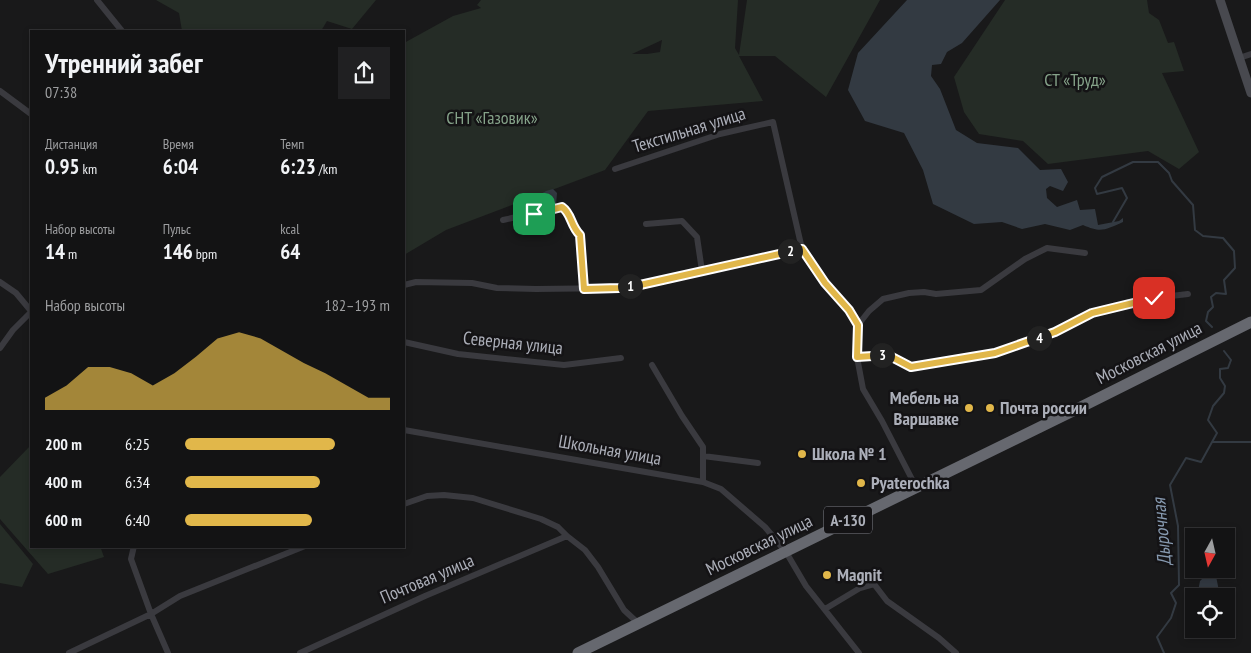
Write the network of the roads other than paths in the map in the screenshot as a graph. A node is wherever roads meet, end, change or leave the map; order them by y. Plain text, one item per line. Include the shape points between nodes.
1 (97, 0) edge
2 (1220, 0) edge
3 (121, 30) edge
4 (1251, 54) edge
5 (1239, 58) junction
6 (1249, 81) edge
7 (0, 91) edge
8 (1251, 93) edge
9 (30, 113) edge
10 (615, 169) dead end
11 (503, 220) dead end
12 (646, 224) dead end
13 (802, 249) junction
14 (1085, 253) dead end
15 (702, 271) junction
16 (0, 282) edge
17 (405, 285) edge
18 (584, 289) junction
19 (1188, 294) dead end
20 (30, 310) edge
21 (30, 312) edge
22 (1251, 322) edge
23 (858, 325) junction
24 (405, 342) edge
25 (0, 348) edge
26 (857, 357) junction
27 (621, 358) dead end
28 (652, 365) dead end
29 (405, 430) edge
30 (704, 456) junction
31 (758, 463) dead end
32 (703, 482) junction
33 (916, 488) junction
34 (405, 504) edge
35 (567, 536) junction
36 (134, 548) edge
37 (300, 548) edge
38 (786, 552) junction
39 (825, 609) junction
40 (151, 614) junction
41 (638, 623) junction
42 (69, 653) edge
43 (168, 653) edge
44 (300, 653) edge
45 (578, 653) edge
46 (859, 653) edge
47 (956, 653) edge

1 - 3 street
2 - 5 main road
4 - 5 street
5 - 6 main road
6 - 8 main road
7 - 9 street
10 - 13 street, Текстильная улица via 720,134 773,122
11 - 18 street via 562,207 568,211 573,228 580,235
12 - 15 street via 682,221 696,237
13 - 15 street
13 - 23 street
14 - 23 street via 1047,248 981,290 909,293 882,299
15 - 18 street via 619,288
16 - 20 street
17 - 18 street via 462,283 536,290
19 - 26 street via 1154,298 1092,313 1055,332 995,353 911,367 888,355
21 - 25 street
22 - 33 highway, Московская улица / А-130
23 - 26 street
24 - 27 street, Северная улица via 458,354 564,365
26 - 33 street via 863,389
28 - 30 street via 704,447
29 - 32 street, Школьная улица
30 - 31 street
30 - 32 street
32 - 38 street, Школьная улица via 721,488 744,507
33 - 38 highway, Московская улица / А-130
34 - 35 street via 427,496 473,498 541,519 558,527
35 - 41 street via 585,550 624,610
35 - 44 street, Почтовая улица
36 - 40 street via 131,559
37 - 40 street via 180,596
38 - 39 street, Школьная улица via 806,586
38 - 41 highway, Московская улица / А-130
39 - 46 street, Школьная улица
39 - 47 street via 860,588 874,584 888,601
40 - 42 street
40 - 43 street
41 - 45 highway, Московская улица / А-130

